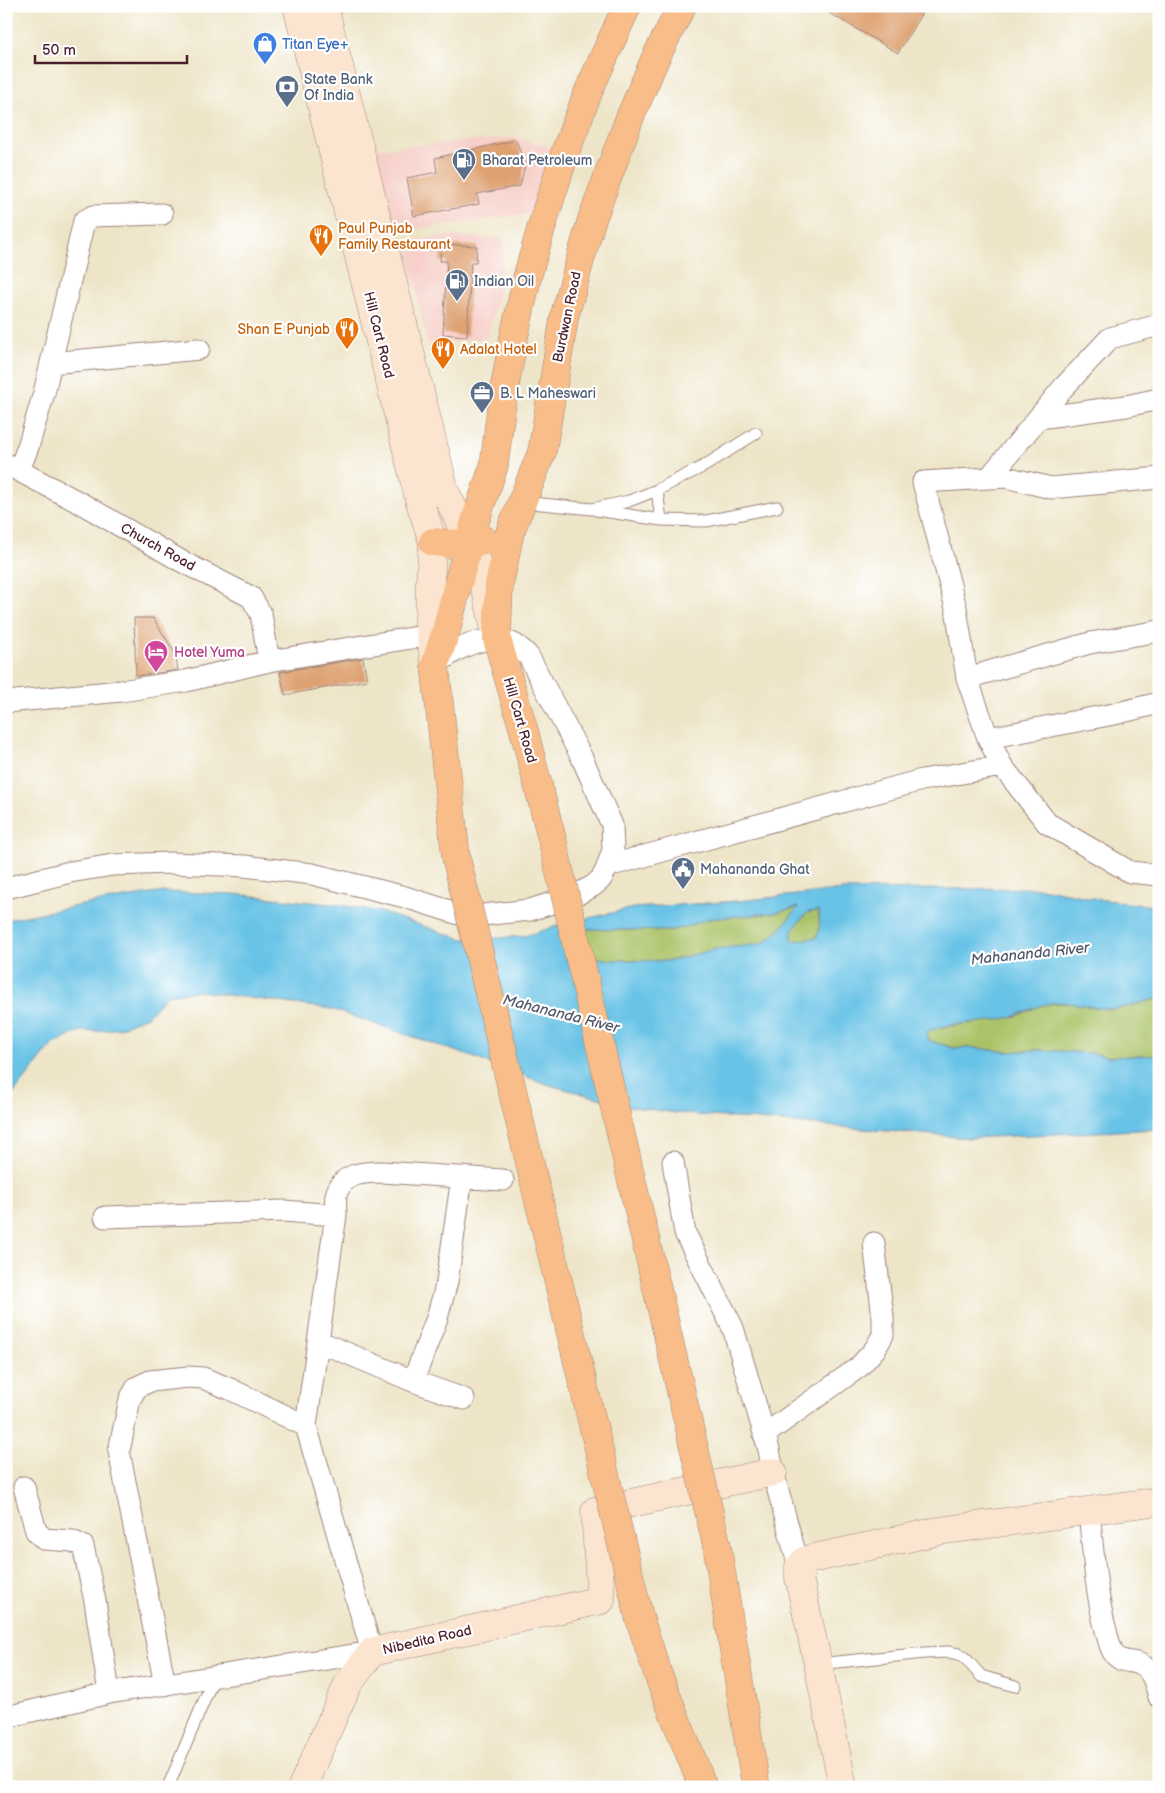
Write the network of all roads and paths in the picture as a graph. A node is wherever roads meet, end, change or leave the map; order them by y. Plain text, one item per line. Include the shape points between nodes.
1 (297, 6) edge
2 (324, 6) edge
3 (627, 6) edge
4 (682, 6) edge
5 (162, 214) dead end
6 (1159, 326) edge
7 (199, 349) dead end
8 (51, 363) junction
9 (1159, 399) edge
10 (1039, 418) junction
11 (756, 433) dead end
12 (12, 467) edge
13 (990, 478) junction
14 (1159, 478) edge
15 (656, 490) junction
16 (521, 502) junction
17 (777, 507) dead end
18 (592, 509) junction
19 (661, 520) junction
20 (510, 532) junction
21 (433, 542) junction
22 (469, 543) junction
23 (1159, 631) edge
24 (430, 635) junction
25 (497, 639) junction
26 (269, 661) junction
27 (435, 666) junction
28 (967, 678) junction
29 (6, 702) edge
30 (1159, 704) edge
31 (988, 738) junction
32 (1002, 766) junction
33 (608, 866) junction
34 (1159, 875) edge
35 (6, 888) edge
36 (673, 1162) dead end
37 (462, 1177) junction
38 (504, 1180) dead end
39 (336, 1215) junction
40 (105, 1217) dead end
41 (874, 1243) dead end
42 (318, 1341) junction
43 (413, 1381) junction
44 (464, 1399) dead end
45 (306, 1426) junction
46 (764, 1435) junction
47 (773, 1472) junction
48 (24, 1487) dead end
49 (1159, 1501) edge
50 (1089, 1511) junction
51 (799, 1567) junction
52 (372, 1652) junction
53 (818, 1664) junction
54 (214, 1677) junction
55 (165, 1685) junction
56 (1015, 1686) dead end
57 (109, 1693) junction
58 (1159, 1696) edge
59 (6, 1717) edge
60 (168, 1787) edge
61 (302, 1787) edge
62 (703, 1787) edge
63 (756, 1787) edge
64 (843, 1787) edge

1 - 21 main road, Hill Cart Road via 419,499
2 - 22 main road, Hill Cart Road via 445,492
3 - 22 main road via 589,90 546,212 514,337 494,466
4 - 16 main road, Burdwan Road via 630,117 591,222 565,314 542,452
5 - 8 street via 93,216 84,221
6 - 10 street via 1110,338
7 - 8 street
8 - 12 street via 28,447
9 - 10 street
10 - 13 street
11 - 15 lane via 706,465
12 - 26 street, Church Road via 251,597 261,614
13 - 14 street via 1006,477 1051,488
13 - 28 street via 923,482 956,608
15 - 18 lane via 629,501
15 - 19 lane
16 - 18 lane
16 - 20 main road, Burdwan Road
17 - 19 lane via 706,521
18 - 19 lane
20 - 22 main road via 490,540
20 - 25 main road, Burdwan Road via 499,585
21 - 22 main road
21 - 24 main road, Hill Cart Road
22 - 25 main road, Hill Cart Road via 482,577
22 - 27 main road, Hill Cart Road
23 - 28 street via 1090,643
24 - 26 street
24 - 27 main road, Hill Cart Road
25 - 27 street via 467,645
25 - 33 street via 520,648 529,657 582,758 612,825 613,850
25 - 63 main road, Hill Cart Road, bridge via 552,839 717,1546
26 - 29 street via 186,682
27 - 62 main road, Hill Cart Road, bridge via 456,857 640,1620
28 - 31 street
30 - 31 street
31 - 32 street
32 - 33 street via 922,780
32 - 34 street via 1048,823 1130,872
33 - 35 street via 597,882 574,896 530,910 474,916 312,874 244,866 113,865
36 - 46 street via 685,1233 733,1328
37 - 38 street
37 - 39 street via 362,1172 346,1179 336,1194
37 - 43 street via 447,1282
39 - 40 street via 284,1211
39 - 42 street
41 - 46 street via 883,1317 883,1335 875,1350 859,1367
42 - 43 street
42 - 45 street
43 - 44 street
45 - 52 street
45 - 55 street via 203,1378 150,1381 137,1387 130,1399 118,1451
46 - 47 street
47 - 51 street
47 - 52 main road, Nibedita Road via 595,1511 601,1600
48 - 57 street via 36,1531 44,1539 72,1541 83,1546
49 - 50 main road
50 - 51 main road via 939,1531 806,1560
50 - 58 street via 1097,1595 1108,1640 1118,1658 1145,1666
51 - 53 main road
52 - 54 street
52 - 61 main road, Nibedita Road via 348,1684
53 - 56 lane via 948,1652 965,1658 981,1676
53 - 64 main road
54 - 55 street
54 - 60 lane
55 - 57 street
57 - 59 street

